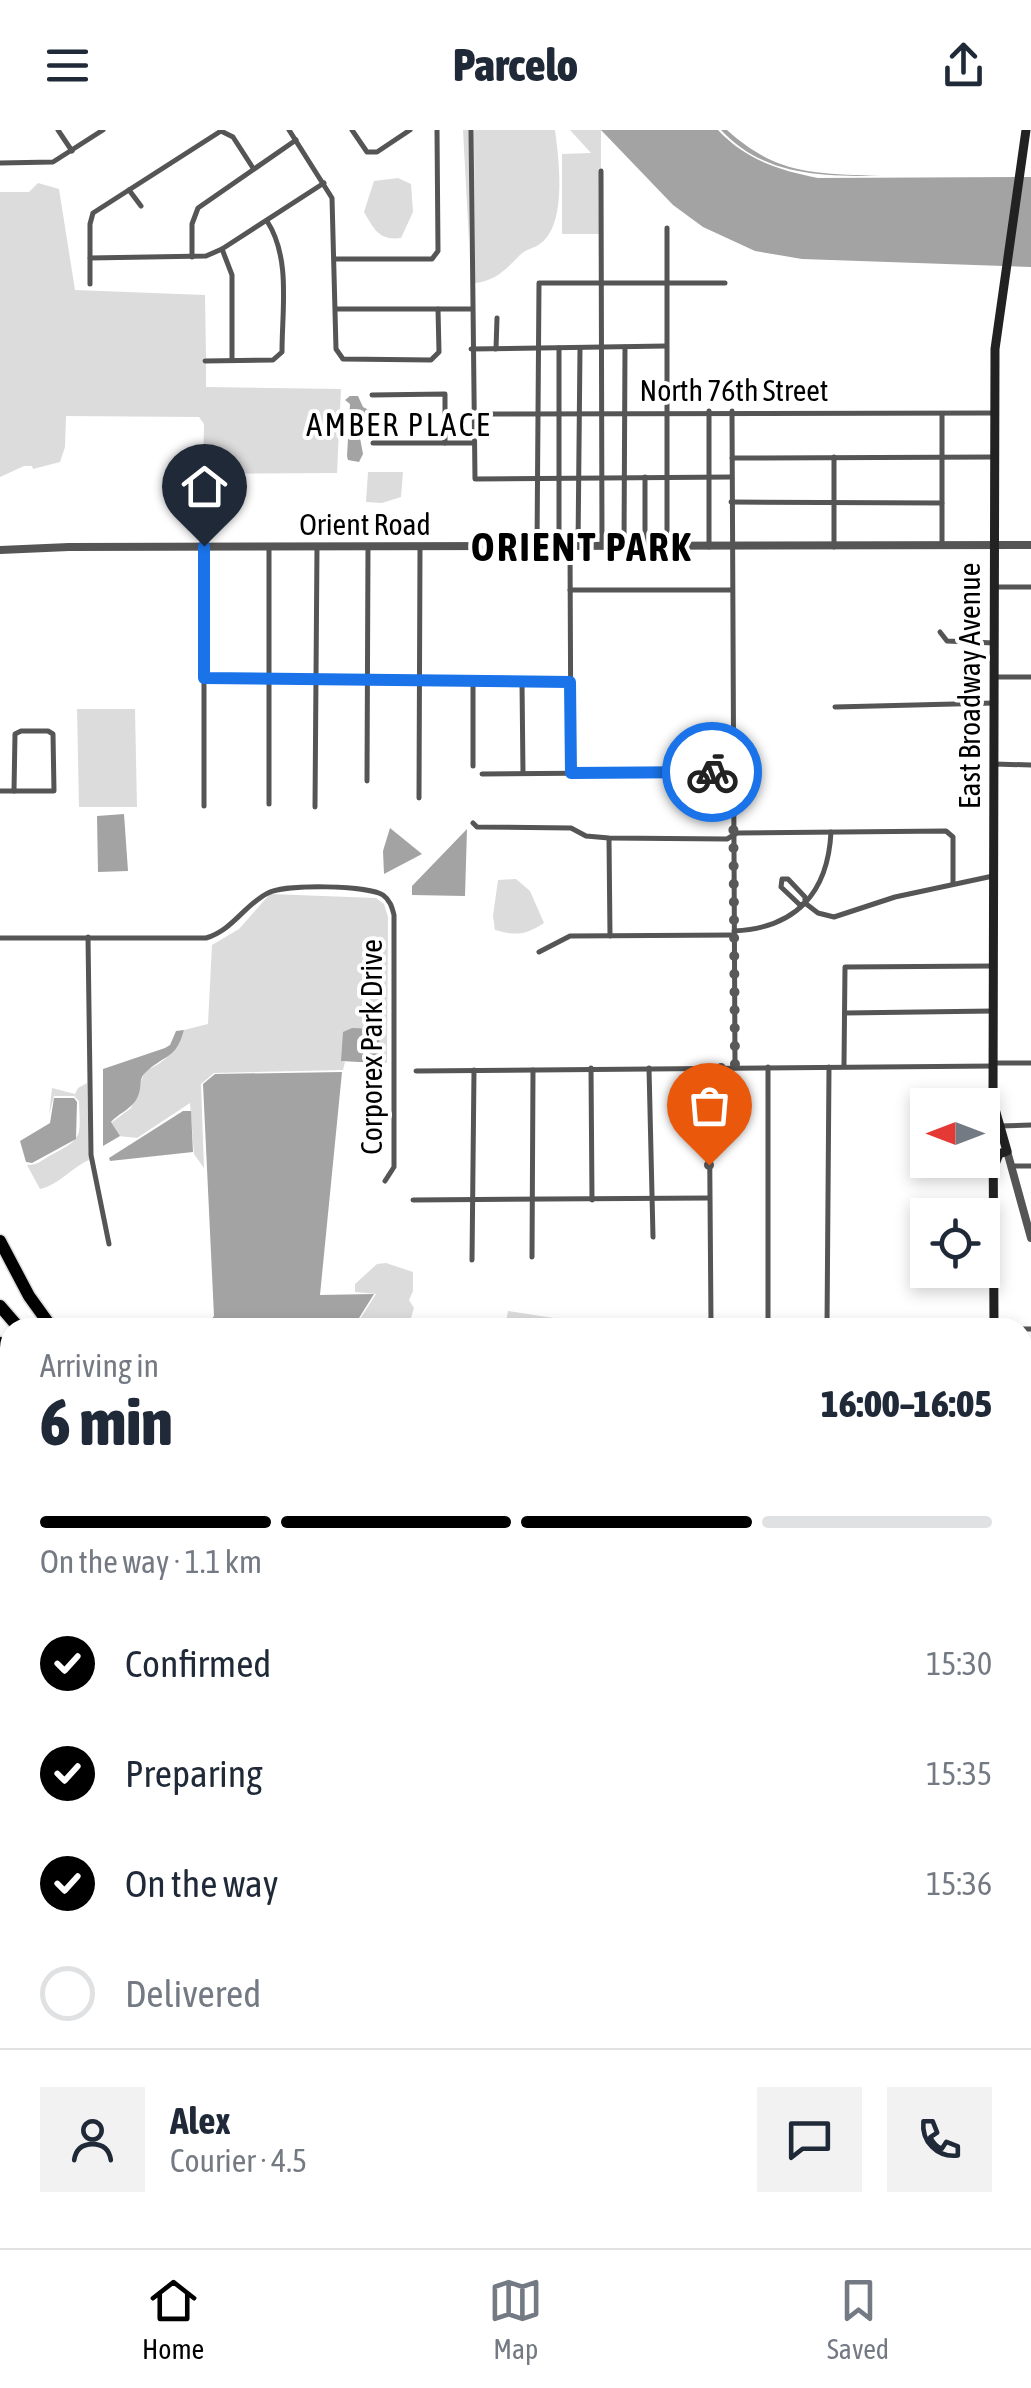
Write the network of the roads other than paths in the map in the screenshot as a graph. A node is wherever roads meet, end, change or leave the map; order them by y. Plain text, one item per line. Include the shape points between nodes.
1 (58, 130) edge
2 (102, 130) edge
3 (289, 130) edge
4 (352, 130) edge
5 (410, 130) edge
6 (437, 130) edge
7 (472, 130) edge
8 (1026, 130) edge
9 (296, 140) junction
10 (72, 150) junction
11 (0, 163) edge
12 (253, 168) junction
13 (601, 172) dead end
14 (324, 183) junction
15 (130, 190) junction
16 (140, 206) dead end
17 (267, 220) junction
18 (667, 228) dead end
19 (222, 249) junction
20 (192, 257) junction
21 (90, 258) junction
22 (335, 259) junction
23 (725, 282) dead end
24 (602, 283) junction
25 (666, 283) junction
26 (90, 284) dead end
27 (438, 309) junction
28 (472, 309) junction
29 (336, 310) junction
30 (497, 318) dead end
31 (666, 346) junction
32 (625, 347) junction
33 (538, 348) junction
34 (559, 348) junction
35 (580, 348) junction
36 (602, 348) junction
37 (472, 349) junction
38 (496, 349) junction
39 (205, 360) dead end
40 (232, 360) junction
41 (372, 395) dead end
42 (666, 412) junction
43 (709, 412) junction
44 (732, 412) junction
45 (538, 413) junction
46 (559, 413) junction
47 (580, 413) junction
48 (602, 413) junction
49 (624, 413) junction
50 (994, 413) junction
51 (472, 414) junction
52 (942, 414) junction
53 (373, 443) dead end
54 (446, 443) junction
55 (472, 443) junction
56 (994, 457) junction
57 (731, 458) junction
58 (834, 458) junction
59 (942, 458) junction
60 (666, 476) junction
61 (624, 477) junction
62 (645, 477) junction
63 (709, 477) junction
64 (731, 477) junction
65 (537, 478) junction
66 (559, 478) junction
67 (579, 478) junction
68 (602, 478) junction
69 (834, 501) junction
70 (731, 502) junction
71 (942, 503) junction
72 (942, 545) junction
73 (994, 545) junction
74 (1031, 545) edge
75 (204, 546) junction
76 (269, 546) junction
77 (317, 546) junction
78 (368, 546) junction
79 (420, 546) junction
80 (537, 546) junction
81 (559, 546) junction
82 (574, 547) junction
83 (602, 547) junction
84 (624, 547) junction
85 (645, 547) junction
86 (667, 547) junction
87 (710, 547) junction
88 (732, 547) junction
89 (834, 547) junction
90 (0, 550) edge
91 (994, 587) junction
92 (1031, 587) edge
93 (570, 590) junction
94 (732, 590) junction
95 (940, 632) dead end
96 (994, 642) junction
97 (994, 676) junction
98 (1031, 676) edge
99 (204, 678) junction
100 (269, 678) junction
101 (317, 678) junction
102 (368, 678) junction
103 (419, 680) junction
104 (473, 680) junction
105 (522, 682) junction
106 (570, 682) junction
107 (994, 702) junction
108 (835, 707) dead end
109 (994, 764) junction
110 (1031, 765) edge
111 (473, 766) dead end
112 (733, 772) junction
113 (522, 773) junction
114 (571, 773) junction
115 (482, 774) dead end
116 (367, 781) dead end
117 (0, 791) edge
118 (14, 791) junction
119 (419, 798) dead end
120 (269, 804) dead end
121 (204, 806) dead end
122 (314, 807) dead end
123 (473, 823) dead end
124 (831, 831) junction
125 (733, 834) junction
126 (609, 838) junction
127 (995, 876) junction
128 (953, 883) junction
129 (805, 903) junction
130 (734, 933) junction
131 (610, 936) junction
132 (88, 937) junction
133 (0, 938) edge
134 (538, 952) dead end
135 (994, 966) junction
136 (994, 1011) junction
137 (844, 1012) junction
138 (994, 1064) junction
139 (1031, 1064) edge
140 (828, 1066) junction
141 (844, 1066) junction
142 (768, 1067) junction
143 (591, 1068) junction
144 (649, 1068) junction
145 (710, 1068) junction
146 (735, 1068) junction
147 (533, 1069) junction
148 (474, 1070) junction
149 (416, 1071) dead end
150 (994, 1088) edge
151 (1031, 1125) edge
152 (1000, 1130) edge
153 (1000, 1138) edge
154 (1007, 1151) junction
155 (1000, 1154) edge
156 (1011, 1166) junction
157 (1031, 1166) edge
158 (994, 1178) edge
159 (385, 1182) dead end
160 (651, 1198) junction
161 (709, 1198) junction
162 (414, 1200) dead end
163 (474, 1200) junction
164 (534, 1200) junction
165 (592, 1200) junction
166 (652, 1236) dead end
167 (1031, 1238) edge
168 (0, 1241) edge
169 (109, 1244) dead end
170 (532, 1256) dead end
171 (472, 1260) dead end
172 (44, 1318) edge
173 (710, 1318) edge
174 (768, 1318) edge
175 (827, 1318) edge
176 (994, 1318) edge

1 - 10 street
2 - 10 street
3 - 9 street
4 - 5 street via 367,152 377,152
6 - 22 street via 438,251 432,260
7 - 28 street
8 - 50 main road, East Broadway Avenue via 995,349
9 - 12 street
9 - 14 street
10 - 11 street via 52,162
12 - 15 street via 233,137 221,131
12 - 20 street via 198,208
13 - 24 street
14 - 17 street
14 - 22 street via 332,198
15 - 16 street
15 - 21 street via 93,213
17 - 19 street
17 - 40 street via 282,255 282,352 274,360
18 - 25 street
19 - 20 street
19 - 40 street via 232,275
20 - 21 street
21 - 26 street
22 - 29 street
23 - 25 street
24 - 25 street
24 - 33 street via 540,283
24 - 36 street
25 - 31 street
27 - 28 street
27 - 29 street
27 - 29 street via 439,352 431,360 343,359 336,349
28 - 37 street
30 - 38 street
31 - 32 street
31 - 42 street
32 - 36 street
32 - 49 street
33 - 34 street
33 - 38 street
33 - 45 street
34 - 35 street
34 - 46 street
35 - 36 street
35 - 47 street
36 - 48 street
37 - 38 street
37 - 51 street
39 - 40 street
41 - 54 street via 445,394
42 - 43 street, North 76th Street
42 - 49 street, North 76th Street
42 - 60 street
43 - 44 street, North 76th Street
43 - 63 street
44 - 52 street, North 76th Street
44 - 57 street
45 - 46 street, North 76th Street
45 - 51 street, North 76th Street
45 - 65 street
46 - 47 street, North 76th Street
46 - 66 street
47 - 48 street, North 76th Street
47 - 67 street
48 - 49 street, North 76th Street
48 - 68 street
49 - 61 street
50 - 52 street, North 76th Street
50 - 56 main road, East Broadway Avenue
51 - 55 street
52 - 59 street
53 - 54 street
54 - 55 street
55 - 65 street via 475,478
56 - 59 street
56 - 73 main road, East Broadway Avenue
57 - 58 street
57 - 64 street
58 - 59 street
58 - 69 street
59 - 71 street
60 - 62 street
60 - 63 street
60 - 86 street
61 - 62 street
61 - 68 street
61 - 84 street
62 - 85 street
63 - 64 street
63 - 87 street
64 - 70 street
65 - 66 street
65 - 80 street
66 - 67 street
66 - 81 street
67 - 68 street
67 - 82 street
68 - 83 street
69 - 70 street
69 - 71 street
69 - 89 street
70 - 88 street
71 - 72 street
72 - 73 street, Orient Road
72 - 89 street, Orient Road
73 - 74 street, Orient Road
73 - 91 main road, East Broadway Avenue
75 - 76 street, Orient Road
75 - 90 street, Orient Road
75 - 99 street
76 - 77 street, Orient Road
76 - 100 street
77 - 78 street, Orient Road
77 - 101 street
78 - 79 street, Orient Road
78 - 102 street
79 - 80 street, Orient Road
79 - 103 street
80 - 81 street, Orient Road
81 - 82 street, Orient Road
82 - 83 street, Orient Road
82 - 93 street
83 - 84 street, Orient Road
84 - 85 street, Orient Road
85 - 86 street, Orient Road
86 - 87 street, Orient Road
87 - 88 street, Orient Road
88 - 89 street, Orient Road
88 - 94 street
91 - 92 street
91 - 96 main road, East Broadway Avenue
93 - 94 street
93 - 106 street
94 - 112 street
95 - 96 street via 946,641
96 - 97 main road, East Broadway Avenue
97 - 98 street
97 - 107 main road, East Broadway Avenue
99 - 100 street
99 - 121 street
100 - 101 street
100 - 120 street
101 - 102 street
101 - 122 street
102 - 103 street
102 - 116 street
103 - 104 street
103 - 119 street
104 - 105 street
104 - 111 street
105 - 106 street
105 - 113 street
106 - 114 street
107 - 108 street
107 - 109 main road, East Broadway Avenue
109 - 110 street
109 - 127 main road, East Broadway Avenue
112 - 114 street
112 - 125 street
113 - 114 street
113 - 115 street
117 - 118 street
118 - 118 street via 54,790 54,734 14,734
123 - 126 street via 571,828
124 - 125 street
124 - 128 street via 946,830 952,834
124 - 129 street via 824,876
125 - 126 street
125 - 130 street
126 - 131 street
127 - 128 street
127 - 135 main road, East Broadway Avenue
128 - 129 street via 834,917
129 - 129 street via 796,886 782,878 780,888
129 - 130 street via 786,918
130 - 131 street
130 - 146 street
131 - 134 street via 570,936
132 - 133 street, Corporex Park Drive
132 - 159 street, Corporex Park Drive via 206,938 272,890 366,888 385,896 394,915 394,1166
132 - 169 street via 91,1155
135 - 136 main road, East Broadway Avenue
135 - 137 street via 845,967
136 - 137 street
136 - 138 main road, East Broadway Avenue
137 - 141 street
138 - 139 street
138 - 141 street
138 - 150 main road, East Broadway Avenue
140 - 141 street
140 - 142 street
140 - 175 street
142 - 146 street
142 - 174 street
143 - 144 street
143 - 147 street
143 - 165 street
144 - 145 street
144 - 160 street
145 - 146 street
145 - 161 street
147 - 148 street
147 - 164 street
148 - 149 street
148 - 163 street
151 - 152 street
153 - 154 main road, East Broadway Avenue
154 - 155 main road
154 - 156 street, East Broadway Avenue
156 - 157 street
156 - 167 street, East Broadway Avenue
158 - 176 main road
160 - 161 street
160 - 165 street
160 - 166 street
161 - 173 street
162 - 163 street
163 - 164 street
163 - 171 street
164 - 165 street
164 - 170 street
168 - 172 highway

